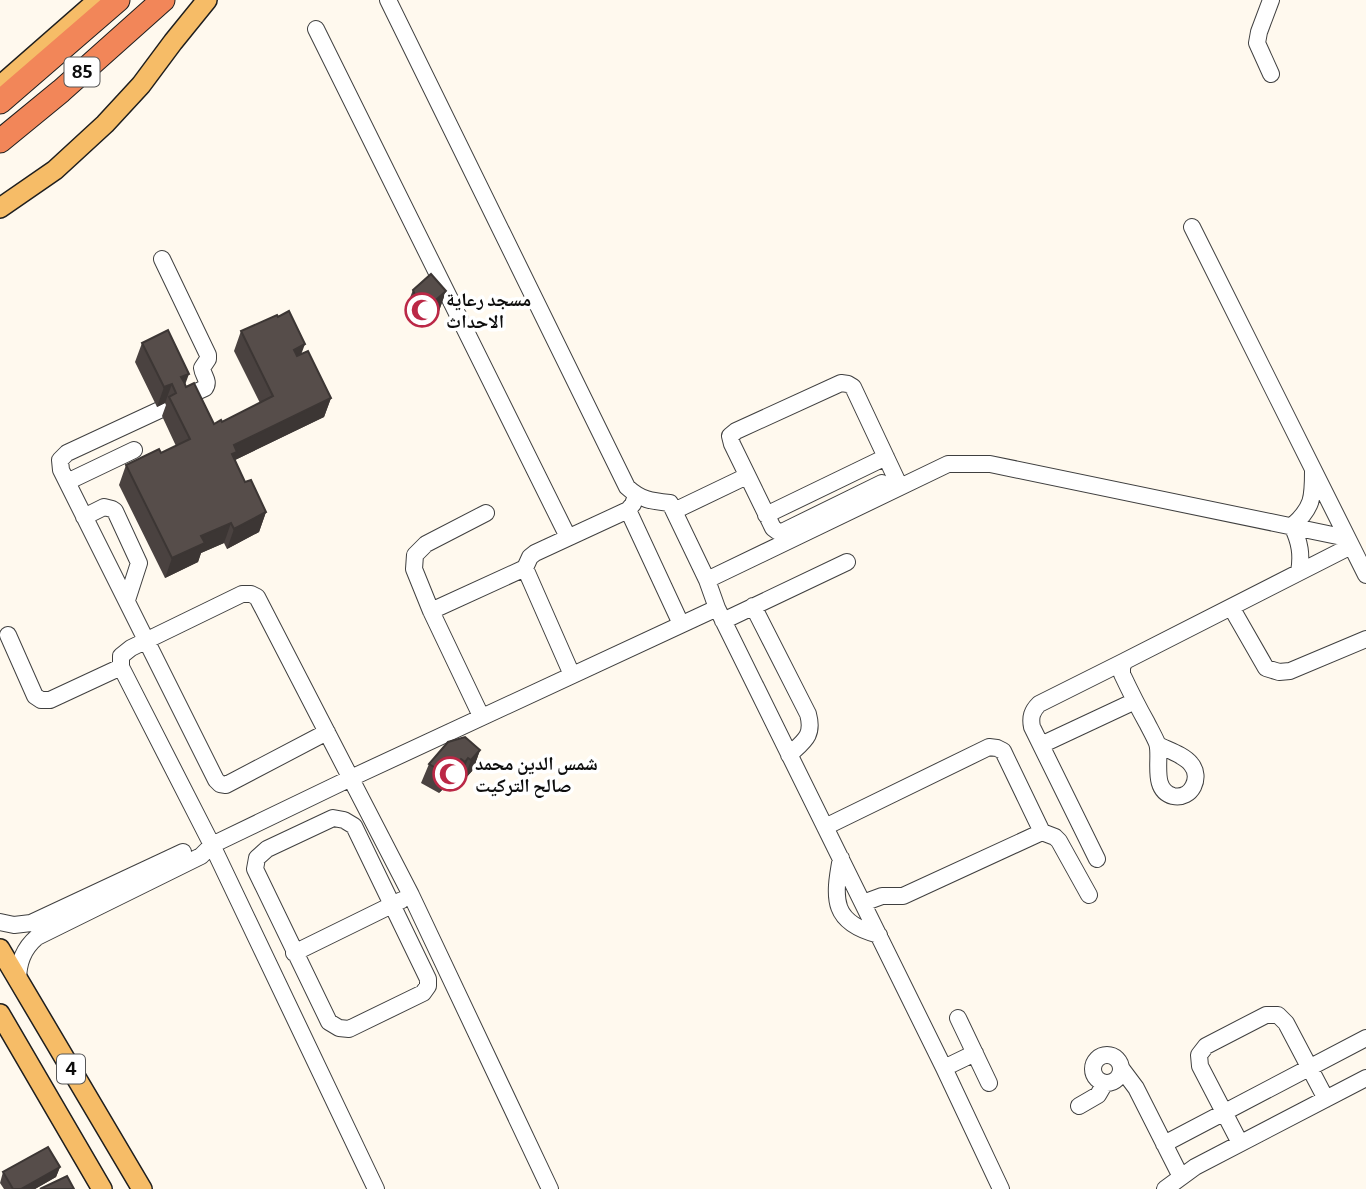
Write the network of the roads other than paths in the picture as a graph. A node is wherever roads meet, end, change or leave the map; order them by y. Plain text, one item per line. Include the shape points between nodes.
1 (98, 0) edge
2 (118, 0) edge
3 (163, 0) edge
4 (207, 0) edge
5 (388, 0) edge
6 (1271, 0) edge
7 (316, 29) dead end
8 (1271, 74) dead end
9 (0, 86) edge
10 (0, 102) edge
11 (0, 141) edge
12 (0, 208) edge
13 (1192, 227) dead end
14 (162, 260) dead end
15 (134, 450) dead end
16 (879, 461) junction
17 (1313, 468) junction
18 (747, 476) junction
19 (67, 482) junction
20 (890, 488) junction
21 (632, 503) junction
22 (674, 511) junction
23 (485, 513) dead end
24 (766, 515) junction
25 (85, 517) junction
26 (1292, 526) junction
27 (568, 537) junction
28 (1349, 542) junction
29 (847, 562) dead end
30 (525, 568) junction
31 (1299, 572) junction
32 (1366, 575) edge
33 (707, 580) junction
34 (127, 600) junction
35 (753, 606) junction
36 (1231, 607) junction
37 (431, 611) junction
38 (720, 614) junction
39 (681, 624) junction
40 (8, 635) dead end
41 (1366, 639) edge
42 (146, 641) junction
43 (1125, 661) junction
44 (121, 667) junction
45 (572, 675) junction
46 (1135, 701) junction
47 (481, 716) junction
48 (327, 732) junction
49 (1158, 745) dead end
50 (1041, 746) junction
51 (789, 754) junction
52 (351, 778) junction
53 (825, 827) junction
54 (1042, 832) junction
55 (212, 845) junction
56 (841, 858) junction
57 (1097, 859) dead end
58 (411, 895) junction
59 (1089, 895) dead end
60 (863, 903) junction
61 (392, 904) junction
62 (0, 922) edge
63 (34, 930) junction
64 (879, 935) junction
65 (0, 949) edge
66 (294, 953) junction
67 (18, 981) junction
68 (0, 1014) edge
69 (958, 1018) dead end
70 (1366, 1038) edge
71 (975, 1052) junction
72 (944, 1068) junction
73 (1121, 1068) junction
74 (1309, 1068) junction
75 (1366, 1078) edge
76 (989, 1083) dead end
77 (1105, 1083) junction
78 (1326, 1099) junction
79 (1079, 1106) dead end
80 (1224, 1112) junction
81 (1240, 1143) junction
82 (1164, 1144) junction
83 (1181, 1177) junction
84 (102, 1189) edge
85 (142, 1189) edge
86 (376, 1189) edge
87 (550, 1189) edge
88 (1001, 1189) edge
89 (1165, 1189) edge

1 - 9 main road
2 - 10 highway, 85
3 - 11 highway, 85
4 - 12 main road via 105,124 55,170
5 - 21 lane
6 - 8 lane via 1257,43
7 - 27 lane
13 - 17 lane
14 - 19 lane via 208,355 202,368 206,386 67,453 60,460
15 - 19 lane
16 - 18 lane via 853,387 841,383 730,436
16 - 20 lane
16 - 24 lane
17 - 26 lane via 1311,504
17 - 28 lane
18 - 22 lane
18 - 24 lane
19 - 25 lane
20 - 24 lane via 782,532 773,528
20 - 26 lane via 948,464 990,464
20 - 33 lane
21 - 22 lane via 670,503
21 - 27 lane
21 - 39 lane
22 - 33 lane
23 - 37 lane via 426,544 415,555 414,569
25 - 34 lane
25 - 34 lane via 104,507 115,511 139,563
26 - 28 lane
26 - 31 lane via 1301,551
27 - 30 lane via 535,553
28 - 31 lane
28 - 32 lane
29 - 35 lane
30 - 37 lane
30 - 45 lane
31 - 36 lane
33 - 38 lane
34 - 42 lane
35 - 38 lane
35 - 51 lane via 810,720 807,737
36 - 41 lane via 1266,668 1279,672
36 - 43 lane
37 - 47 lane
38 - 39 lane
38 - 51 lane
39 - 45 lane
40 - 44 lane via 35,696 41,700
42 - 44 lane via 121,656
42 - 48 lane via 242,594 257,597
42 - 48 lane via 220,784 226,785
43 - 46 lane via 1122,674
43 - 50 lane via 1034,709 1031,722
44 - 55 lane
45 - 47 lane
46 - 49 lane
46 - 50 lane
47 - 52 lane
48 - 52 lane
50 - 57 lane
51 - 53 lane
52 - 55 lane
52 - 58 lane
53 - 54 lane via 989,747 1003,751
53 - 56 lane
54 - 59 lane via 1059,841
54 - 60 lane via 903,896 882,896
55 - 63 lane via 191,849
55 - 86 lane
56 - 60 lane
56 - 64 lane via 838,906 852,925
58 - 61 lane
58 - 87 lane
60 - 64 lane
61 - 66 lane
61 - 66 lane via 428,979 423,993 349,1029 339,1028 329,1022
61 - 66 lane via 354,826 344,820 334,818 267,849 257,858 255,869
62 - 63 lane
63 - 67 lane via 22,956
64 - 72 lane
65 - 67 main road, 4
67 - 85 main road, 4
68 - 84 main road, 4
69 - 71 lane
70 - 74 lane
71 - 72 lane
71 - 76 lane
72 - 88 lane
73 - 77 lane via 1116,1079
73 - 77 lane via 1109,1055 1097,1059 1093,1070
73 - 82 lane
74 - 78 lane
74 - 80 lane
74 - 80 lane via 1278,1015 1266,1015 1230,1033 1199,1055 1200,1066
75 - 78 lane
77 - 79 lane via 1098,1095
78 - 81 lane
80 - 81 lane
80 - 82 lane
81 - 83 lane
82 - 83 lane
83 - 89 lane

